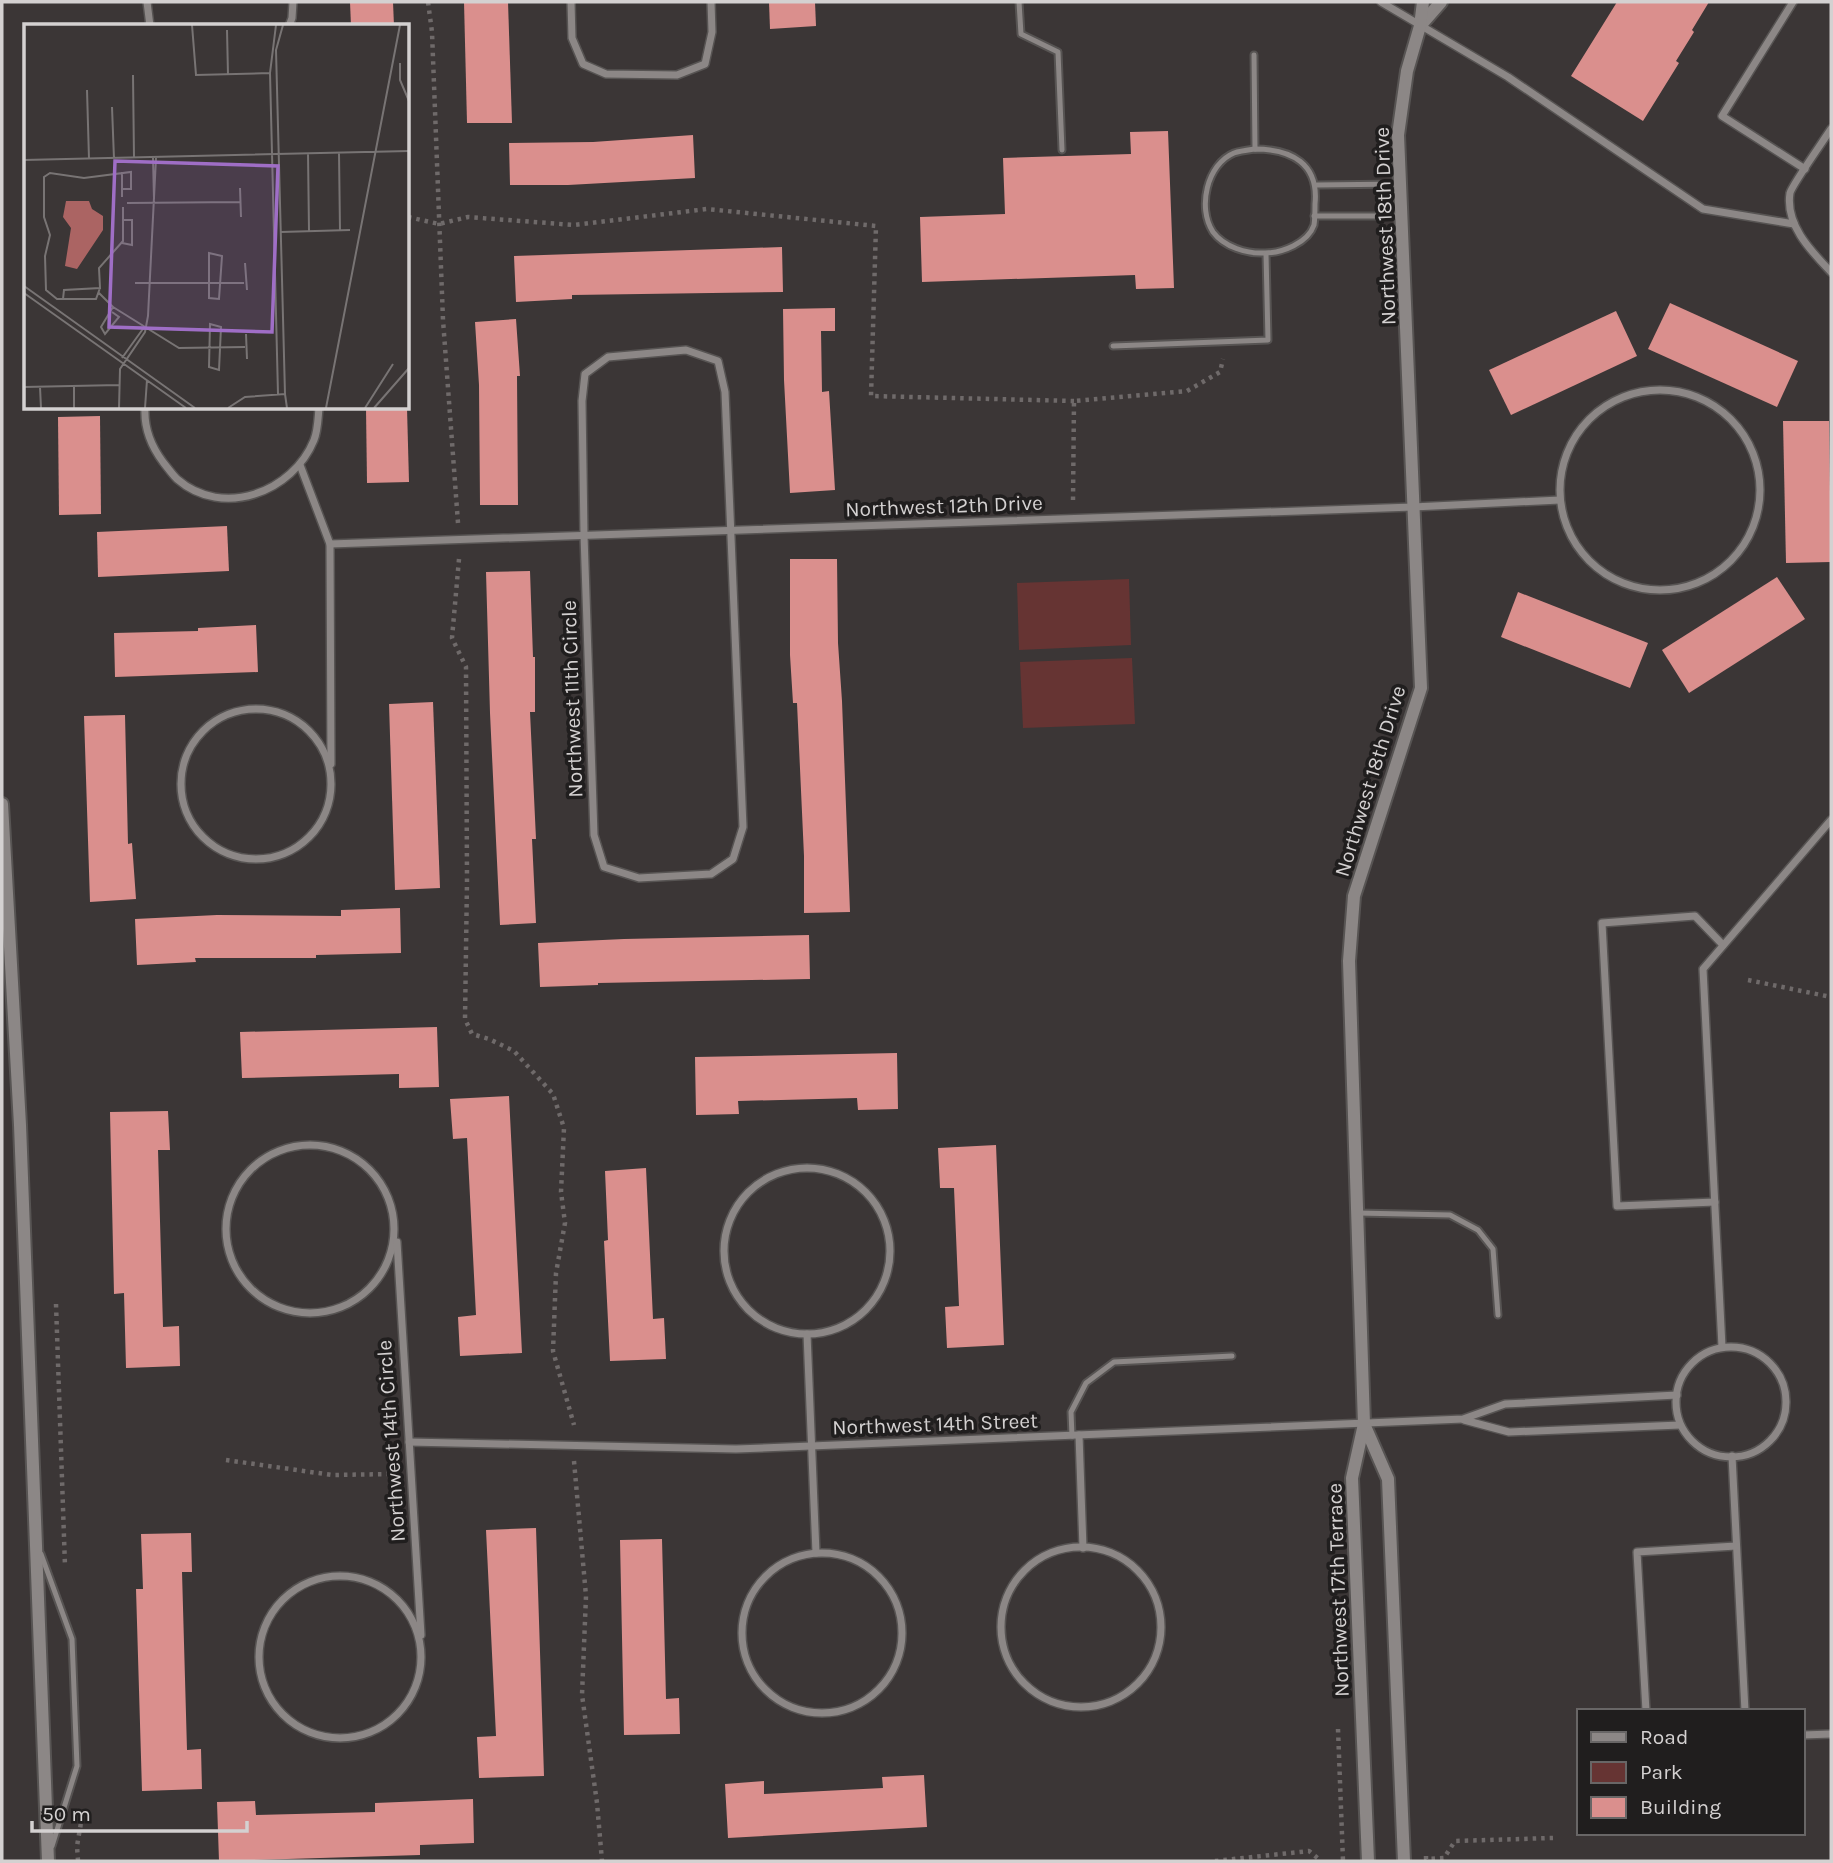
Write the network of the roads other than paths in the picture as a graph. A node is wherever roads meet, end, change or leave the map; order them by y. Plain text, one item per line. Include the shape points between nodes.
1 (148, 2) edge
2 (293, 2) edge
3 (571, 2) edge
4 (711, 2) edge
5 (1019, 2) edge
6 (1381, 2) edge
7 (1423, 2) edge
8 (1441, 2) edge
9 (1793, 2) edge
10 (291, 22) edge
11 (150, 24) edge
12 (1420, 26) junction
13 (1254, 55) dead end
14 (1831, 129) edge
15 (1255, 149) junction
16 (1062, 150) dead end
17 (1805, 169) junction
18 (1401, 184) junction
19 (1317, 185) junction
20 (1314, 216) junction
21 (1402, 216) junction
22 (1794, 224) junction
23 (1266, 254) junction
24 (1831, 272) edge
25 (1113, 345) dead end
26 (145, 410) edge
27 (319, 410) edge
28 (300, 465) junction
29 (1560, 500) junction
30 (1413, 508) junction
31 (732, 531) junction
32 (584, 536) junction
33 (330, 544) junction
34 (331, 779) junction
35 (2, 804) edge
36 (1831, 820) edge
37 (1723, 945) junction
38 (1714, 1202) junction
39 (1358, 1213) junction
40 (396, 1227) junction
41 (1498, 1315) dead end
42 (807, 1334) junction
43 (1722, 1347) junction
44 (1232, 1356) dead end
45 (1677, 1395) junction
46 (1463, 1419) junction
47 (1364, 1424) junction
48 (1680, 1425) junction
49 (1075, 1436) junction
50 (409, 1442) junction
51 (811, 1446) junction
52 (1732, 1456) junction
53 (36, 1541) junction
54 (1737, 1546) junction
55 (1083, 1548) junction
56 (816, 1553) junction
57 (422, 1652) junction
58 (1646, 1709) edge
59 (1745, 1709) edge
60 (1831, 1734) edge
61 (1805, 1735) edge
62 (48, 1860) edge
63 (1368, 1861) edge
64 (1404, 1861) edge

1 - 11 street
2 - 10 street
3 - 4 street via 572,38 583,64 606,75 677,75 705,64 712,32
5 - 16 lane via 1021,34 1058,52
6 - 12 street
7 - 12 street, Northwest 18th Drive
8 - 12 street, Northwest 18th Drive
9 - 17 street via 1721,116
12 - 18 street, Northwest 18th Drive via 1407,71 1398,135
12 - 22 street via 1508,77 1703,209
13 - 15 lane
14 - 17 street
15 - 19 lane via 1286,153 1306,167
15 - 23 lane via 1234,153 1212,173 1206,190 1207,215 1212,230 1224,242 1240,251
17 - 22 street via 1790,192
18 - 19 lane
18 - 21 street, Northwest 18th Drive
19 - 20 lane
20 - 21 lane
20 - 23 lane via 1313,227 1300,243
21 - 30 street, Northwest 18th Drive
22 - 24 street
23 - 25 lane via 1268,340
26 - 28 street via 153,449 177,479 204,494 254,495 281,483
27 - 28 street via 315,438
28 - 33 street
29 - 29 street via 1568,530 1585,556 1609,576 1639,588 1670,589 1701,582 1727,565 1747,541 1759,512 1761,477 1751,444 1730,416 1701,397 1667,389 1632,393 1601,408 1577,433 1562,465
29 - 30 street, Northwest 12th Drive
30 - 31 street, Northwest 12th Drive
30 - 39 street, Northwest 18th Drive via 1421,688 1354,896 1349,961
31 - 32 street, Northwest 12th Drive
31 - 32 street, Northwest 11th Circle via 725,392 718,361 686,350 608,357 585,374
31 - 32 street, Northwest 11th Circle via 743,827 733,859 711,874 639,878 604,867 594,835
32 - 33 street, Northwest 12th Drive
33 - 34 street
34 - 34 street via 325,754 311,732 289,717 264,709 238,711 214,722 195,740 184,764 181,788 187,814 202,836 222,851 248,859 272,858 297,848 316,830 328,807
35 - 53 street
36 - 37 street
37 - 38 street via 1703,969
37 - 38 street via 1695,916 1602,923 1617,1206
38 - 43 street
39 - 41 lane via 1450,1215 1478,1230 1493,1249
39 - 47 street, Northwest 18th Drive
40 - 40 street, Northwest 14th Circle via 390,1199 374,1173 352,1154 322,1145 292,1146 265,1157 243,1177 229,1203 225,1229 230,1259 245,1284 268,1303 296,1313 327,1312 355,1301 382,1273 391,1256
40 - 50 street, Northwest 14th Circle
42 - 42 street via 852,1321 874,1301 887,1275 891,1246 884,1218 868,1194 845,1176 817,1167 788,1169 761,1181 739,1200 726,1226 722,1253 728,1282 743,1306 766,1324
42 - 51 street
43 - 45 street via 1704,1353 1689,1366
43 - 52 street via 1741,1347 1768,1361 1780,1376 1786,1395 1785,1414 1777,1432 1764,1446
44 - 49 lane via 1114,1362 1086,1383 1071,1412
45 - 46 street, Northwest 14th Street via 1505,1405
45 - 48 street
46 - 47 street, Northwest 14th Street
46 - 48 street, Northwest 14th Street via 1509,1432
47 - 49 street, Northwest 14th Street
47 - 63 street, Northwest 17th Terrace via 1352,1478
47 - 64 street via 1388,1479
48 - 52 street via 1691,1441 1707,1451
49 - 51 street, Northwest 14th Street
49 - 55 street
50 - 51 street, Northwest 14th Street via 736,1449
50 - 57 street, Northwest 14th Circle
51 - 56 street
52 - 54 street
53 - 62 street
53 - 62 lane via 72,1639 77,1766
54 - 58 street via 1637,1552
54 - 59 street
55 - 55 street via 1039,1559 1018,1578 1005,1602 1001,1632 1008,1659 1023,1682 1045,1699 1072,1707 1100,1705 1125,1695 1146,1676 1158,1651 1162,1626 1157,1599 1142,1575 1121,1557
56 - 56 street via 778,1565 757,1584 744,1609 741,1640 748,1667 765,1690 788,1706 816,1713 848,1709 872,1696 891,1675 903,1629 896,1601 881,1578 859,1561 832,1552
57 - 57 street, Northwest 14th Circle via 415,1625 400,1601 377,1584 353,1577 325,1577 298,1587 277,1606 263,1631 259,1660 265,1688 280,1712 302,1729 329,1738 358,1737 385,1726 406,1707 419,1681
60 - 61 street

